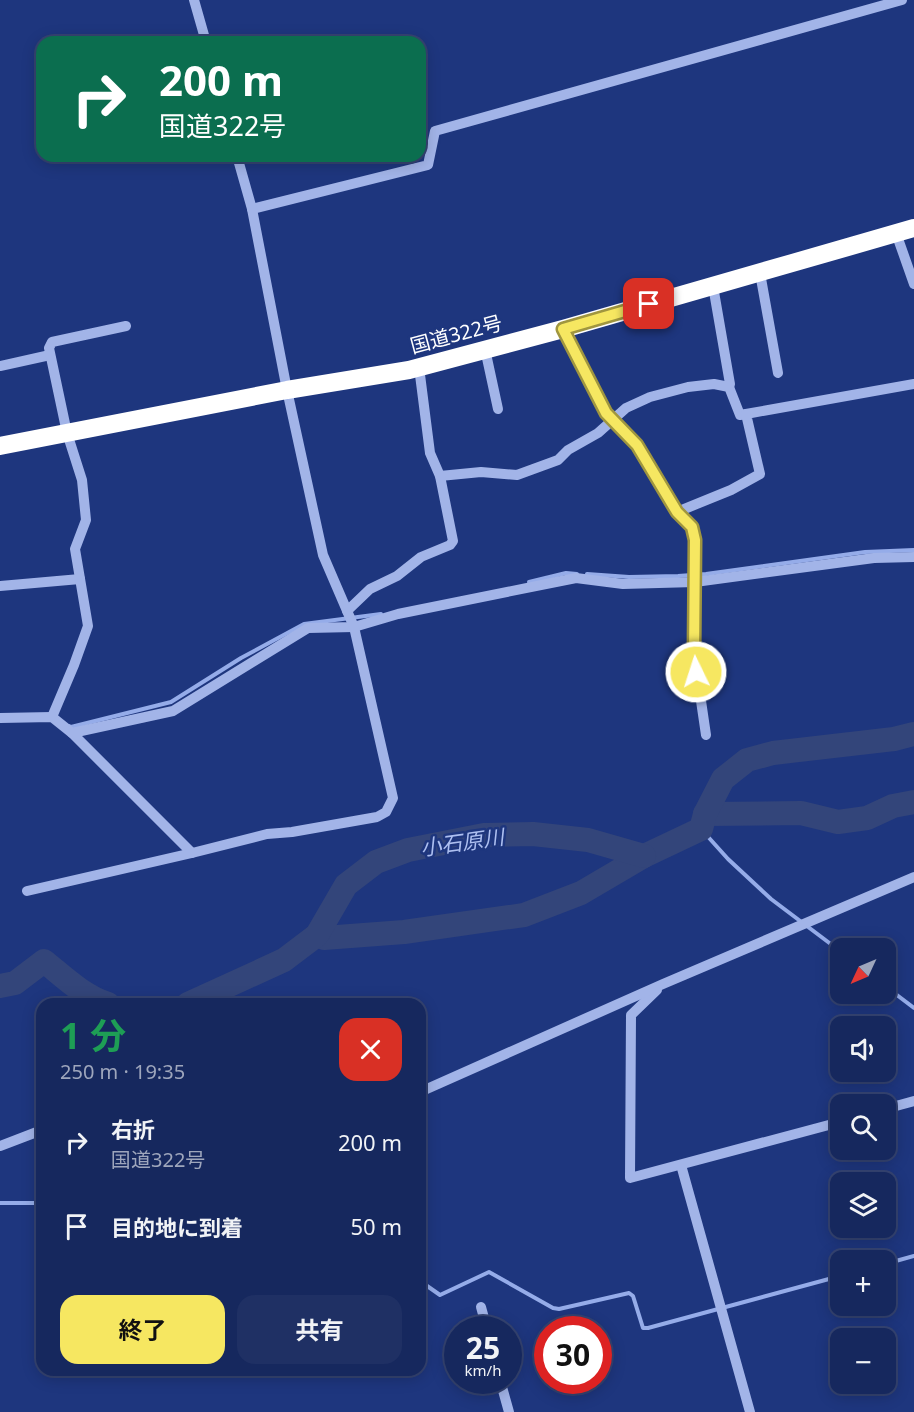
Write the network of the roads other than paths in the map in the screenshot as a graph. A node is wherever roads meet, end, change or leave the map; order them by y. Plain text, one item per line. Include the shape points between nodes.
1 (194, 0) edge
2 (902, 0) edge
3 (204, 36) edge
4 (239, 162) edge
5 (252, 209) junction
6 (914, 228) edge
7 (896, 233) junction
8 (760, 273) junction
9 (914, 284) edge
10 (713, 286) junction
11 (126, 326) dead end
12 (563, 329) junction
13 (485, 349) junction
14 (50, 355) junction
15 (0, 366) edge
16 (419, 367) junction
17 (778, 373) dead end
18 (914, 384) edge
19 (729, 387) junction
20 (287, 390) junction
21 (498, 409) dead end
22 (747, 414) junction
23 (614, 420) junction
24 (67, 433) junction
25 (0, 446) edge
26 (440, 476) junction
27 (677, 512) junction
28 (914, 557) edge
29 (695, 577) junction
30 (80, 579) junction
31 (0, 586) edge
32 (351, 619) junction
33 (53, 714) junction
34 (0, 718) edge
35 (72, 734) junction
36 (706, 735) dead end
37 (192, 853) junction
38 (914, 877) edge
39 (27, 891) dead end
40 (663, 984) junction
41 (426, 1088) edge
42 (914, 1101) edge
43 (896, 1106) edge
44 (830, 1125) edge
45 (36, 1132) edge
46 (0, 1146) edge
47 (681, 1166) junction
48 (481, 1307) dead end
49 (483, 1316) edge
50 (504, 1394) edge
51 (509, 1412) edge
52 (750, 1412) edge

1 - 3 street
2 - 5 street via 435,131 428,165
4 - 5 street
5 - 20 street
6 - 7 highway, 国道322号
7 - 8 highway, 国道322号
7 - 9 street
8 - 10 highway, 国道322号
8 - 17 street
10 - 12 highway, 国道322号
10 - 19 street
11 - 14 street via 52,342
12 - 13 highway, 国道322号
12 - 23 street via 606,413
13 - 16 highway, 国道322号
13 - 21 street
14 - 15 street
14 - 24 street
16 - 20 highway, 国道322号
16 - 26 street via 430,453
18 - 22 street
19 - 22 street via 740,415
19 - 23 street via 688,387 650,397 627,408
20 - 24 highway, 国道322号
20 - 32 street via 323,555
22 - 27 street via 760,474
23 - 26 street via 558,460 517,475 481,472
23 - 27 street via 637,445
24 - 25 highway, 国道322号
24 - 30 street via 82,480 86,520 75,549
26 - 32 street via 453,541 370,589
27 - 29 street via 692,527
28 - 29 street
29 - 32 street via 623,584 576,578 398,614
29 - 36 street via 694,653
30 - 31 street
30 - 33 street via 88,626
32 - 35 street via 308,628 173,711
32 - 37 street via 393,798 386,812 377,817 267,834
33 - 34 street
33 - 35 street
35 - 37 street
37 - 39 street
38 - 40 street
40 - 41 street
40 - 47 street via 631,1015 630,1178
42 - 43 street
44 - 47 street
45 - 46 street
47 - 52 street
48 - 49 street
50 - 51 street

